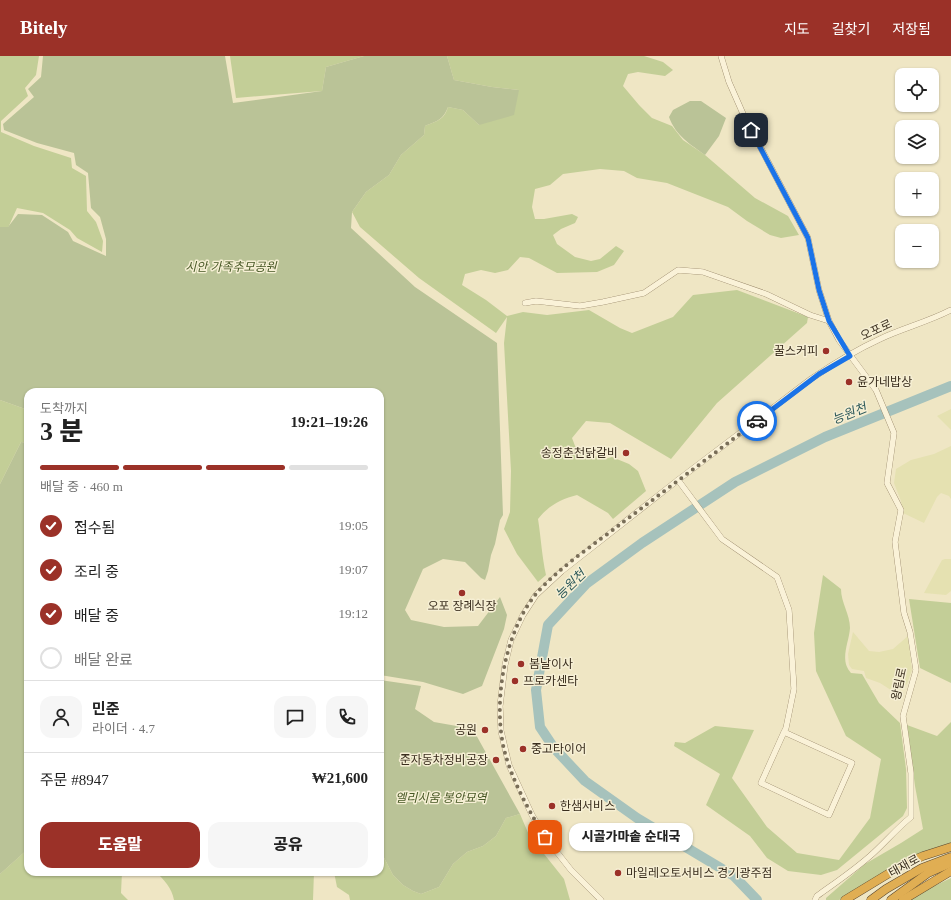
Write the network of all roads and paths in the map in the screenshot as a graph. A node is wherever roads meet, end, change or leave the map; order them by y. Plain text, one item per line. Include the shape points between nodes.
1 (721, 56) edge
2 (525, 303) dead end
3 (951, 310) edge
4 (829, 321) junction
5 (850, 356) junction
6 (678, 480) junction
7 (784, 732) junction
8 (951, 848) edge
9 (951, 857) edge
10 (951, 863) edge
11 (951, 871) edge
12 (600, 900) edge
13 (815, 900) edge
14 (845, 900) edge
15 (871, 900) edge
16 (891, 900) edge
17 (903, 900) edge

1 - 4 street via 744,116 808,238 819,290
2 - 4 street via 536,301 580,306 603,302 644,293 678,270 703,272 766,294
3 - 5 street, 오포로 via 881,339
4 - 5 street
5 - 6 street, 오포로 via 827,368
5 - 13 street, 왕림로 via 876,390 894,433 887,483 901,510 895,542 904,612 916,670 903,716 911,772 911,817 871,855
6 - 7 street via 722,539 777,577 789,610 794,689
6 - 12 street, 오포로 via 575,559 536,595 511,640 505,665 500,706 501,731 505,753 514,777 545,837 571,870
7 - 7 street via 762,783 829,815 852,763
8 - 14 highway via 901,866
9 - 15 highway, 태재로 via 922,868
10 - 16 highway, 태재로 via 928,873
11 - 17 highway

